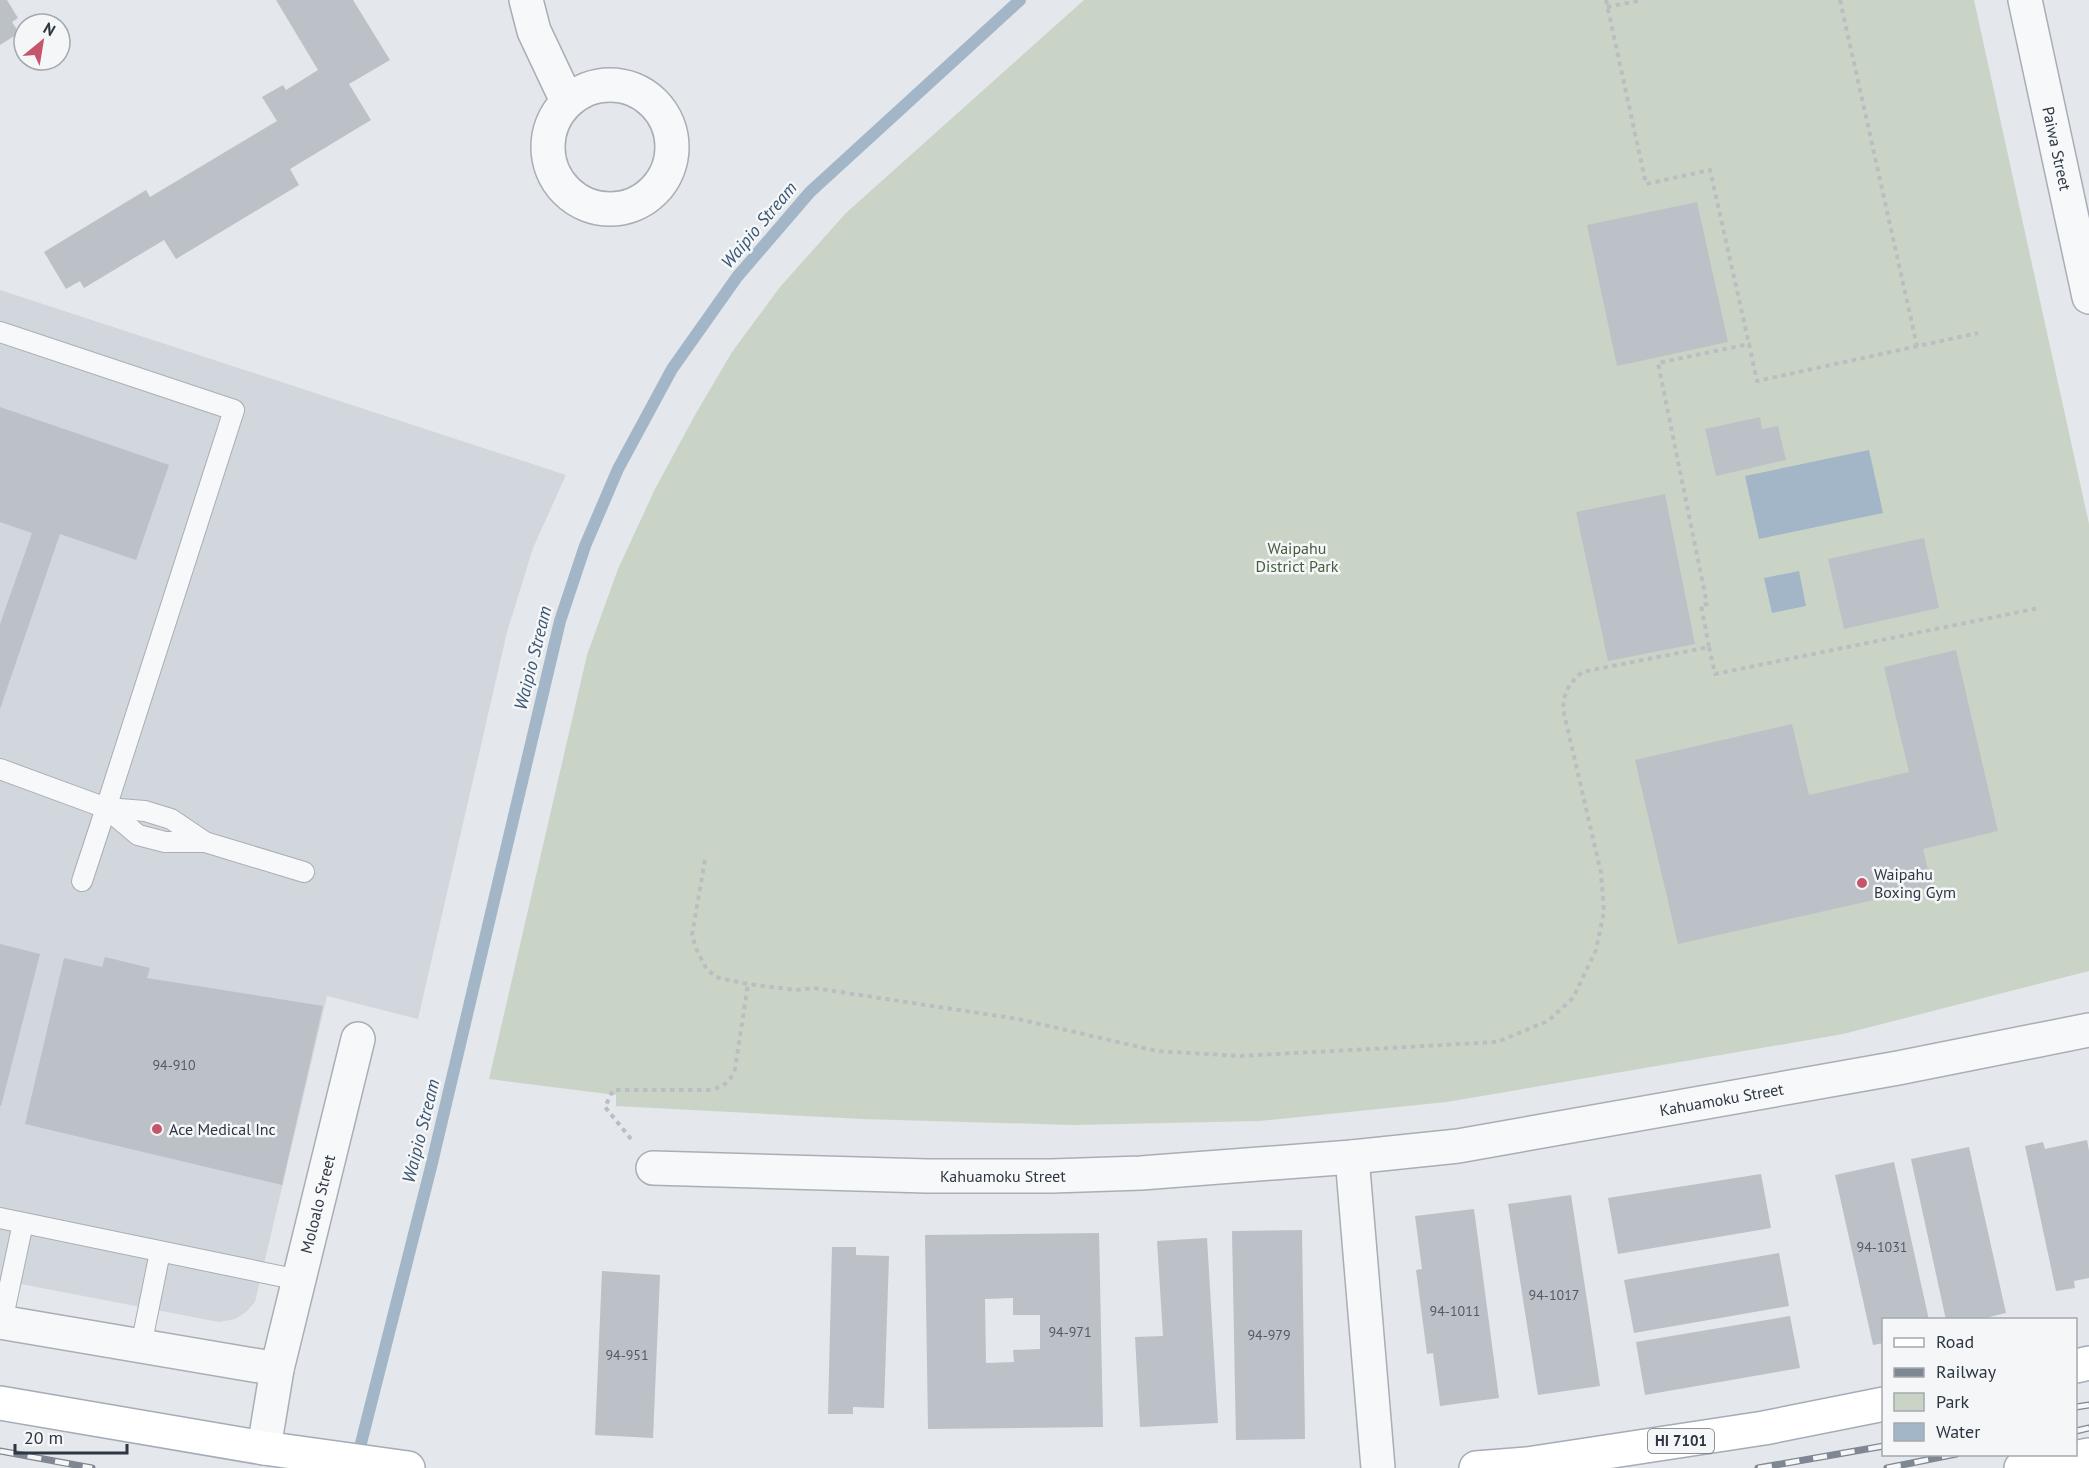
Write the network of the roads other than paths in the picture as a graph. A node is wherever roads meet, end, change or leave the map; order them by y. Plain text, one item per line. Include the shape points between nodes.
1 (526, 0) edge
2 (2025, 0) edge
3 (567, 101) dead end
4 (2089, 297) edge
5 (0, 332) edge
6 (0, 769) edge
7 (106, 808) junction
8 (304, 872) dead end
9 (82, 881) dead end
10 (2089, 1030) edge
11 (358, 1039) dead end
12 (1352, 1157) junction
13 (653, 1168) road end
14 (0, 1218) edge
15 (23, 1223) junction
16 (160, 1252) junction
17 (299, 1280) junction
18 (1, 1322) edge
19 (141, 1346) junction
20 (277, 1369) junction
21 (0, 1403) edge
22 (1882, 1404) edge
23 (264, 1448) junction
24 (2089, 1455) edge
25 (402, 1467) edge
26 (1378, 1468) edge
27 (1476, 1468) edge
28 (2021, 1468) edge

1 - 3 street via 534,31
2 - 4 street, Paiwa Street
5 - 7 lane via 234,410
6 - 7 lane
7 - 8 lane via 145,811 171,819 205,842
7 - 9 lane
10 - 12 street, Kahuamoku Street via 1458,1146
11 - 17 street, Moloalo Street
12 - 13 street, Kahuamoku Street via 1052,1176
12 - 26 street
14 - 15 lane
15 - 16 lane
15 - 18 lane
16 - 17 lane
16 - 19 lane
17 - 20 street, Moloalo Street
18 - 19 street
19 - 20 street
20 - 23 street, Moloalo Street
21 - 23 main road
22 - 27 main road, HI 7101 via 1764,1428 1527,1464
23 - 25 main road
24 - 28 main road

